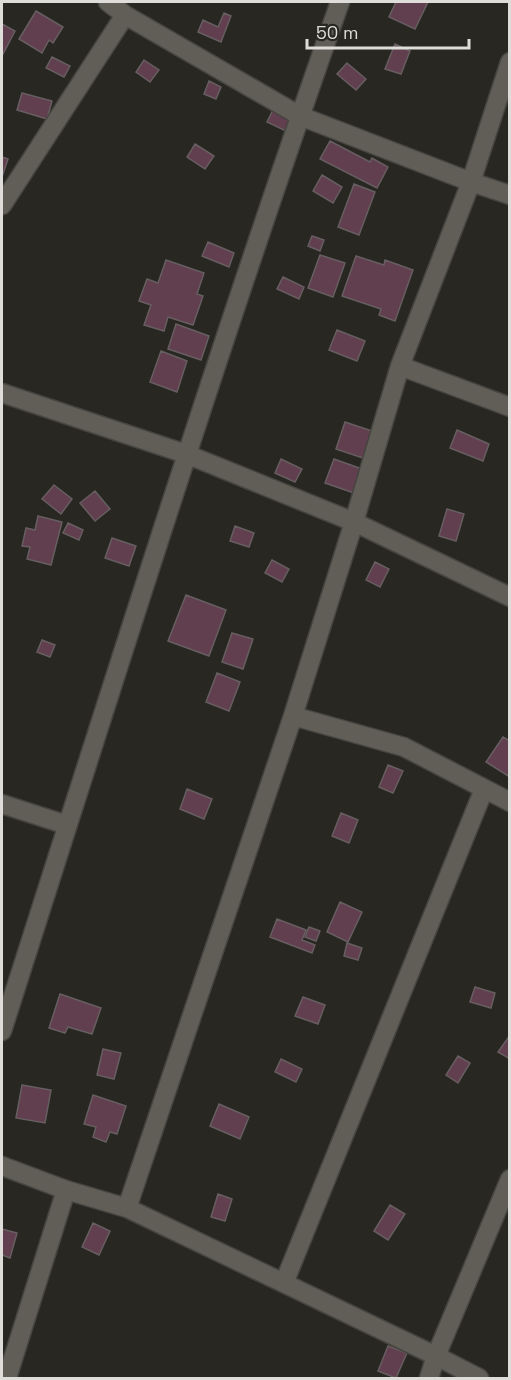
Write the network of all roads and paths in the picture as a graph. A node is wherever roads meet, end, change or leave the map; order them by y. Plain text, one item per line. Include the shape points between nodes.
1 (108, 2) edge
2 (340, 2) edge
3 (125, 15) junction
4 (510, 62) edge
5 (300, 116) junction
6 (471, 182) junction
7 (510, 195) edge
8 (2, 206) edge
9 (400, 366) junction
10 (2, 393) edge
11 (510, 407) edge
12 (186, 454) junction
13 (354, 522) junction
14 (510, 597) edge
15 (293, 716) junction
16 (484, 789) junction
17 (510, 801) edge
18 (2, 804) edge
19 (67, 825) junction
20 (2, 1031) edge
21 (2, 1166) edge
22 (510, 1179) edge
23 (66, 1190) junction
24 (127, 1208) junction
25 (284, 1283) junction
26 (436, 1356) junction
27 (7, 1378) edge
28 (429, 1378) edge
29 (479, 1378) edge

1 - 3 street
2 - 5 street
3 - 5 street
3 - 8 street
4 - 6 street
5 - 6 street
5 - 12 street
6 - 7 street
6 - 9 street
9 - 11 street
9 - 13 street
10 - 12 street
12 - 13 street
12 - 19 street
13 - 14 street
13 - 15 street
15 - 16 street via 404,747
15 - 24 street
16 - 17 street
16 - 25 street
18 - 19 street
19 - 20 street
21 - 23 street
22 - 26 street
23 - 24 street
23 - 27 street
24 - 25 street
25 - 26 street
26 - 28 street
26 - 29 street

